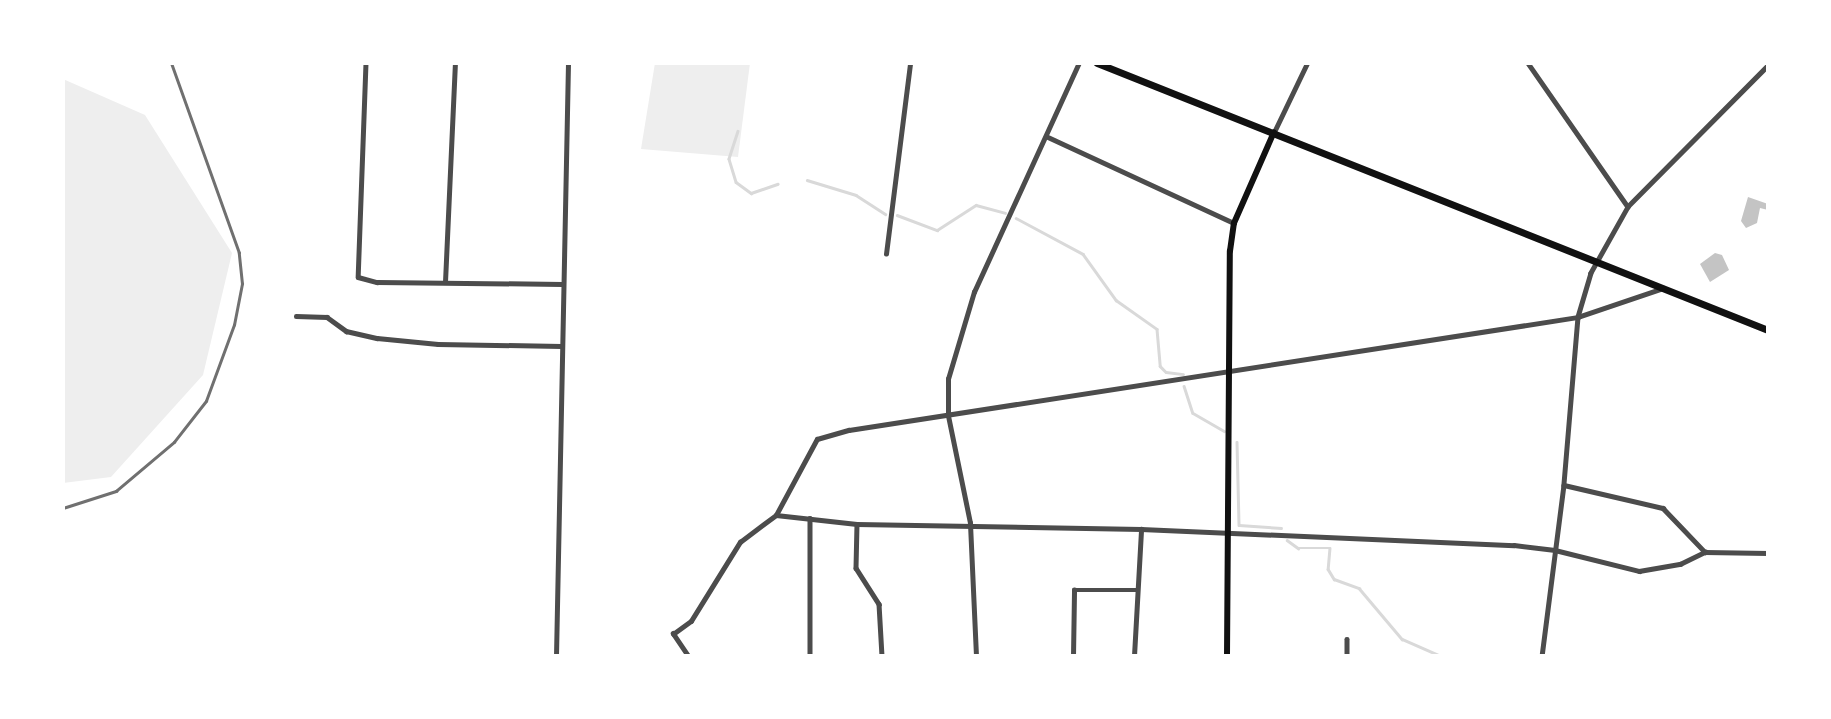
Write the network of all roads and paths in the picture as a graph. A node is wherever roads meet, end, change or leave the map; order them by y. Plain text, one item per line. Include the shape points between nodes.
1 (366, 63) edge
2 (455, 63) edge
3 (568, 63) edge
4 (911, 63) edge
5 (1079, 63) edge
6 (1097, 63) edge
7 (1307, 63) edge
8 (1528, 63) edge
9 (1768, 65) edge
10 (1274, 132) junction
11 (1048, 137) junction
12 (1628, 207) junction
13 (1234, 223) junction
14 (886, 254) dead end
15 (1600, 262) junction
16 (445, 283) junction
17 (562, 285) junction
18 (1664, 288) junction
19 (296, 316) dead end
20 (1578, 317) junction
21 (1768, 330) edge
22 (561, 346) junction
23 (1231, 373) junction
24 (948, 416) junction
25 (1564, 485) junction
26 (776, 515) junction
27 (810, 518) junction
28 (970, 523) junction
29 (857, 524) junction
30 (1141, 529) junction
31 (1229, 532) junction
32 (1555, 550) junction
33 (1705, 552) junction
34 (1768, 553) edge
35 (1136, 590) junction
36 (1347, 639) dead end
37 (556, 656) edge
38 (688, 656) edge
39 (810, 656) edge
40 (882, 656) edge
41 (976, 656) edge
42 (1073, 656) edge
43 (1134, 656) edge
44 (1227, 656) edge
45 (1347, 656) edge
46 (1542, 656) edge

1 - 16 street via 358,277
2 - 16 street
3 - 17 street
4 - 14 street
5 - 11 street
6 - 10 main road
7 - 10 street
8 - 12 street
9 - 12 street
10 - 13 main road
10 - 15 main road
11 - 13 street
11 - 24 street via 974,292 955,345
12 - 15 street
13 - 23 main road
15 - 18 main road
15 - 20 street via 1591,272
16 - 17 street
17 - 22 street
18 - 20 street
18 - 21 main road
19 - 22 street via 327,317 346,331 377,338
20 - 23 street
20 - 25 street
22 - 37 street
23 - 24 street
23 - 31 main road
24 - 26 street via 817,439
24 - 28 street
25 - 32 street
25 - 33 street via 1663,508
26 - 27 street
26 - 38 street via 740,542 691,621 673,634
27 - 29 street
27 - 39 street
28 - 29 street
28 - 30 street
28 - 41 street
29 - 40 street via 856,568 879,604
30 - 31 street
30 - 35 street
31 - 32 street
31 - 44 main road
32 - 33 street via 1639,571 1680,564
32 - 46 street
33 - 34 street
35 - 42 street via 1074,590
35 - 43 street
36 - 45 street

